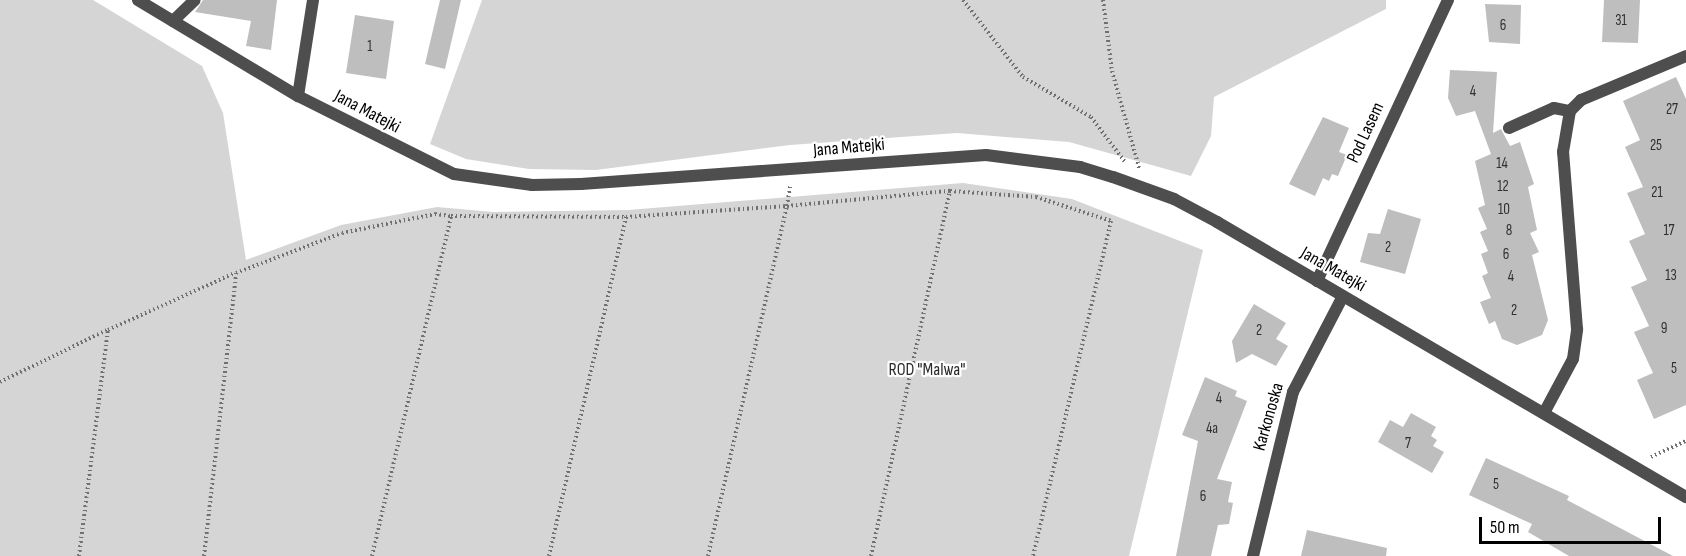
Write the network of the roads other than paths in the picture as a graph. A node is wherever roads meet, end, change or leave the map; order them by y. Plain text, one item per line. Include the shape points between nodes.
1 (138, 0) edge
2 (195, 0) edge
3 (313, 0) edge
4 (1448, 0) edge
5 (173, 21) junction
6 (1686, 56) edge
7 (298, 96) junction
8 (1570, 111) junction
9 (1509, 128) dead end
10 (1317, 281) junction
11 (1343, 296) junction
12 (1544, 413) junction
13 (1686, 497) edge
14 (1254, 556) edge

1 - 5 street, Jana Matejki
2 - 5 street
3 - 7 street
4 - 10 street, Pod Lasem
5 - 7 street, Jana Matejki
6 - 8 street via 1581,100
7 - 10 street, Jana Matejki via 454,174 492,180 581,184 986,155 1080,167 1174,199
8 - 9 street via 1554,108
8 - 12 street via 1563,152 1577,329 1572,359
10 - 11 street, Jana Matejki
11 - 12 street, Jana Matejki
11 - 14 street, Karkonoska via 1306,360 1290,401
12 - 13 street, Jana Matejki

